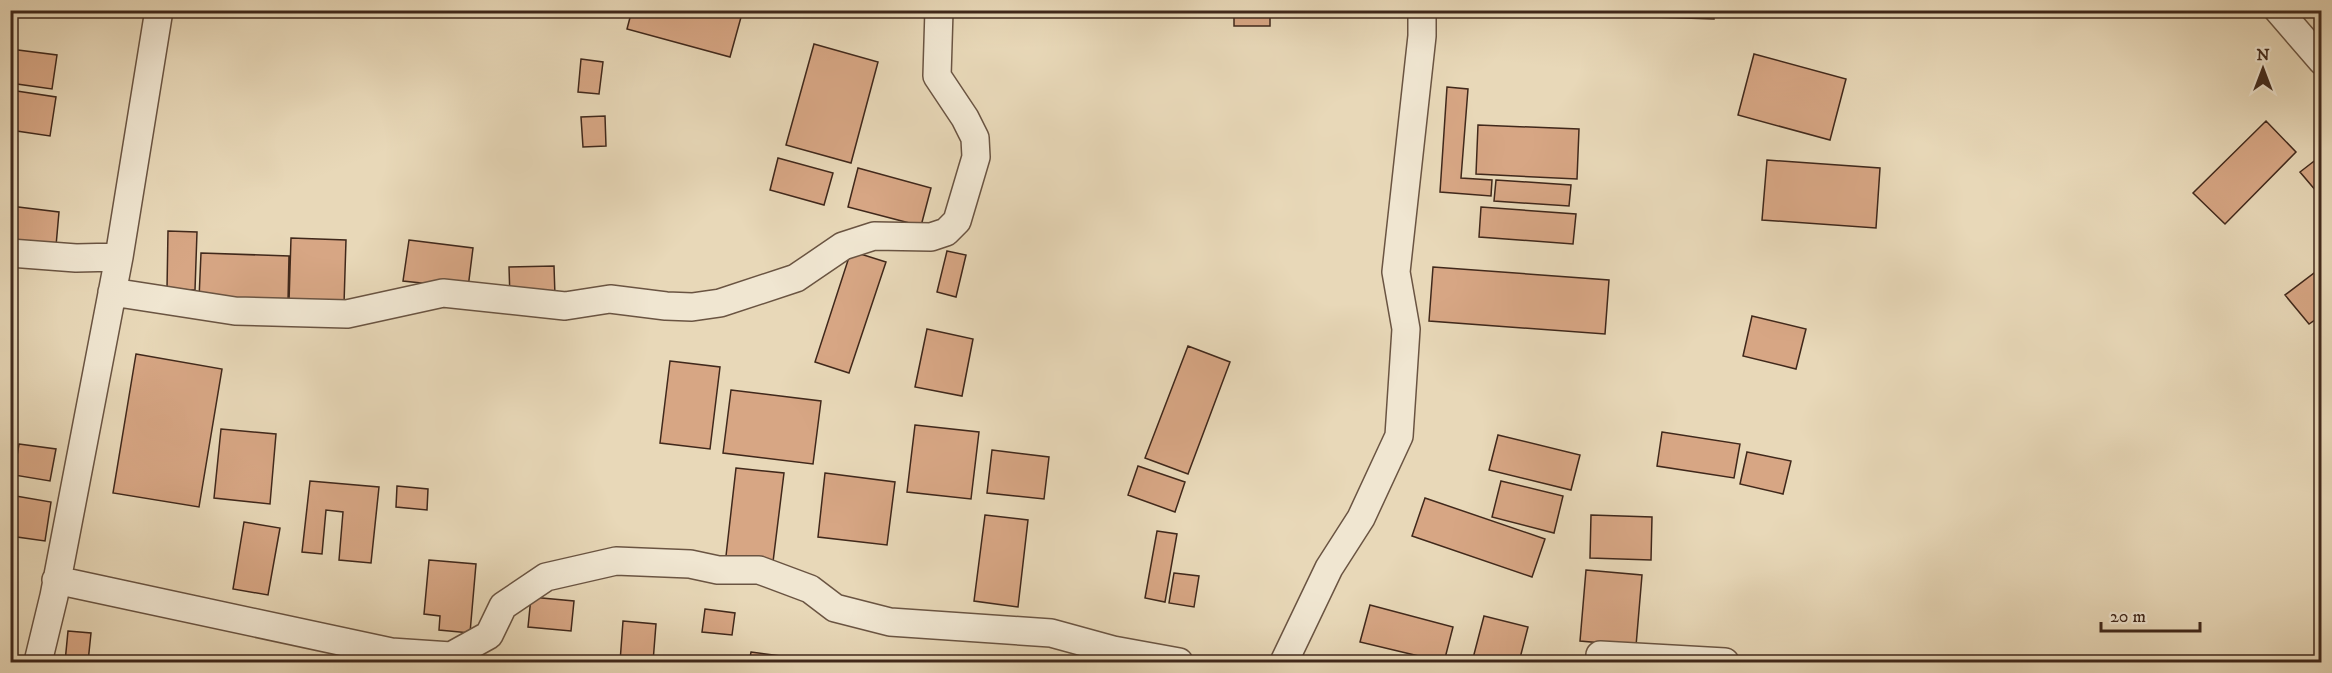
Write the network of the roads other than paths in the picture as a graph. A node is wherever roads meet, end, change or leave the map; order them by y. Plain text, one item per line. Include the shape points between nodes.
1 (159, 10) edge
2 (939, 10) edge
3 (1422, 10) edge
4 (2278, 10) edge
5 (2322, 61) edge
6 (10, 253) edge
7 (119, 256) junction
8 (112, 292) junction
9 (56, 580) junction
10 (1600, 655) dead end
11 (38, 663) edge
12 (1179, 663) edge
13 (1284, 663) edge
14 (1725, 663) edge

1 - 7 street
2 - 8 street via 937,76 975,138 976,157 957,222 931,237 874,236 843,246 796,278 720,303 692,307 610,299 565,306 443,293 347,314 291,313 235,311
3 - 13 street via 1396,272 1406,329 1399,436 1361,518 1329,568
4 - 5 street
6 - 7 street via 76,258
7 - 8 street
8 - 9 street
9 - 11 street
9 - 12 street via 391,652 451,656 489,634 503,606 546,577 616,561 690,564 718,570 759,570 810,589 835,608 890,622 1051,633
10 - 14 street

